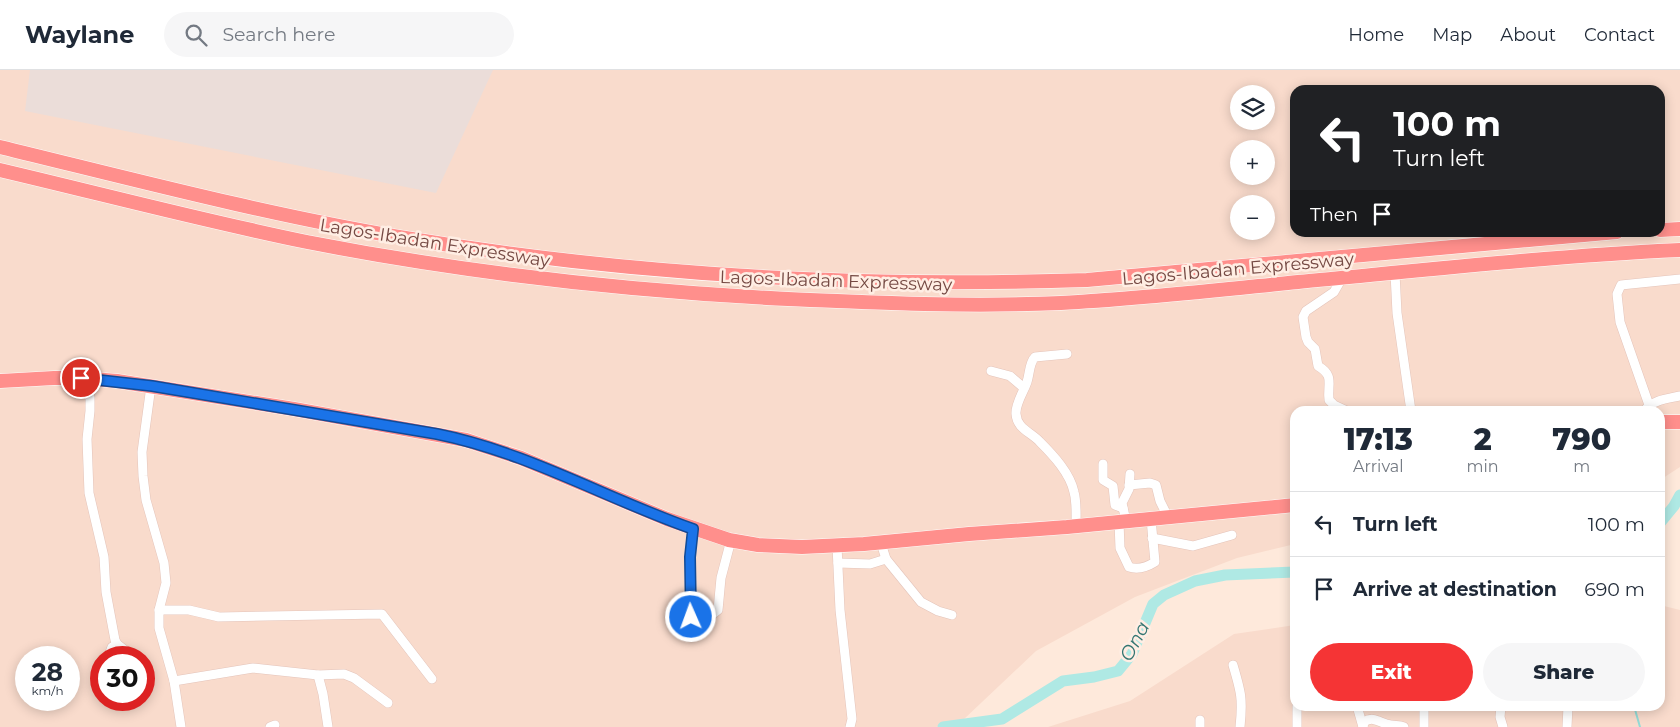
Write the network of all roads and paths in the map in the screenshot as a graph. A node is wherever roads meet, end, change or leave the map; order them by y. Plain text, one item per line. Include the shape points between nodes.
1 (0, 147) edge
2 (0, 170) edge
3 (1680, 229) edge
4 (1665, 230) edge
5 (1562, 237) edge
6 (1680, 250) edge
7 (1395, 273) junction
8 (1342, 278) junction
9 (1680, 279) edge
10 (1067, 354) dead end
11 (992, 371) dead end
12 (0, 381) edge
13 (152, 386) junction
14 (1024, 388) junction
15 (81, 389) dead end
16 (1680, 396) edge
17 (1336, 406) edge
18 (1410, 406) edge
19 (1645, 406) edge
20 (1649, 406) edge
21 (1665, 422) edge
22 (1680, 422) edge
23 (1103, 464) dead end
24 (1130, 474) dead end
25 (1130, 485) junction
26 (1290, 505) edge
27 (1122, 517) junction
28 (1168, 517) junction
29 (1151, 519) junction
30 (1076, 526) junction
31 (693, 529) junction
32 (1232, 535) dead end
33 (1152, 538) junction
34 (731, 540) junction
35 (880, 543) junction
36 (837, 546) junction
37 (886, 559) junction
38 (838, 563) junction
39 (159, 610) junction
40 (952, 615) dead end
41 (116, 644) junction
42 (113, 646) edge
43 (119, 646) edge
44 (1233, 665) dead end
45 (318, 674) junction
46 (432, 679) dead end
47 (174, 681) junction
48 (388, 703) dead end
49 (1297, 711) edge
50 (1358, 711) edge
51 (1424, 711) edge
52 (1501, 711) edge
53 (1568, 711) edge
54 (181, 727) edge
55 (328, 727) edge
56 (850, 727) edge
57 (1240, 727) edge
58 (1297, 727) edge
59 (1404, 727) edge
60 (1424, 727) edge
61 (1503, 727) edge
62 (1567, 727) edge

1 - 5 highway, Lagos-Ibadan Expressway via 160,188 396,236 578,262 749,277 886,282 1087,280
2 - 8 highway, Lagos-Ibadan Expressway via 306,242 420,262 595,286 667,292 840,302 1059,303
3 - 4 highway
6 - 7 highway, Lagos-Ibadan Expressway
7 - 8 highway, Lagos-Ibadan Expressway
7 - 18 street via 1397,313
8 - 17 street via 1334,292 1306,310 1303,316 1308,342 1315,349 1318,366 1330,377 1329,400
9 - 19 street via 1621,285 1618,290 1620,322
10 - 14 street via 1035,357
11 - 14 street via 1010,376
12 - 13 highway via 81,378
13 - 31 highway via 466,440 520,458
13 - 39 street via 142,452 146,500 164,563 166,583
14 - 30 street via 1016,412 1017,421 1050,452 1067,476 1074,492
15 - 41 street via 90,397 86,439 89,493 104,557 106,592
16 - 20 street via 1659,400
21 - 22 highway
23 - 27 street via 1103,480 1113,486 1115,505
24 - 25 street
25 - 27 street via 1122,504
25 - 28 street via 1156,485
26 - 28 highway
27 - 29 highway
27 - 30 highway
27 - 33 street via 1120,548 1129,567 1136,569 1155,562
28 - 29 highway
29 - 33 street
30 - 35 highway
31 - 34 highway
31 - 34 street via 691,617 713,614 718,610 721,578
32 - 33 street via 1193,546
34 - 36 highway via 777,547
35 - 36 highway
35 - 37 street
36 - 38 street
37 - 38 street via 870,564
37 - 40 street via 921,602
38 - 56 street via 852,719
39 - 46 street via 189,610 219,617 382,614
39 - 47 street via 159,628
41 - 42 street
41 - 43 street
44 - 57 street via 1242,693
45 - 47 street via 253,668
45 - 48 street via 344,674 354,678
45 - 55 street
47 - 54 street
49 - 58 street
50 - 59 street via 1363,727 1364,722 1375,719
51 - 60 street
52 - 61 street
53 - 62 street

